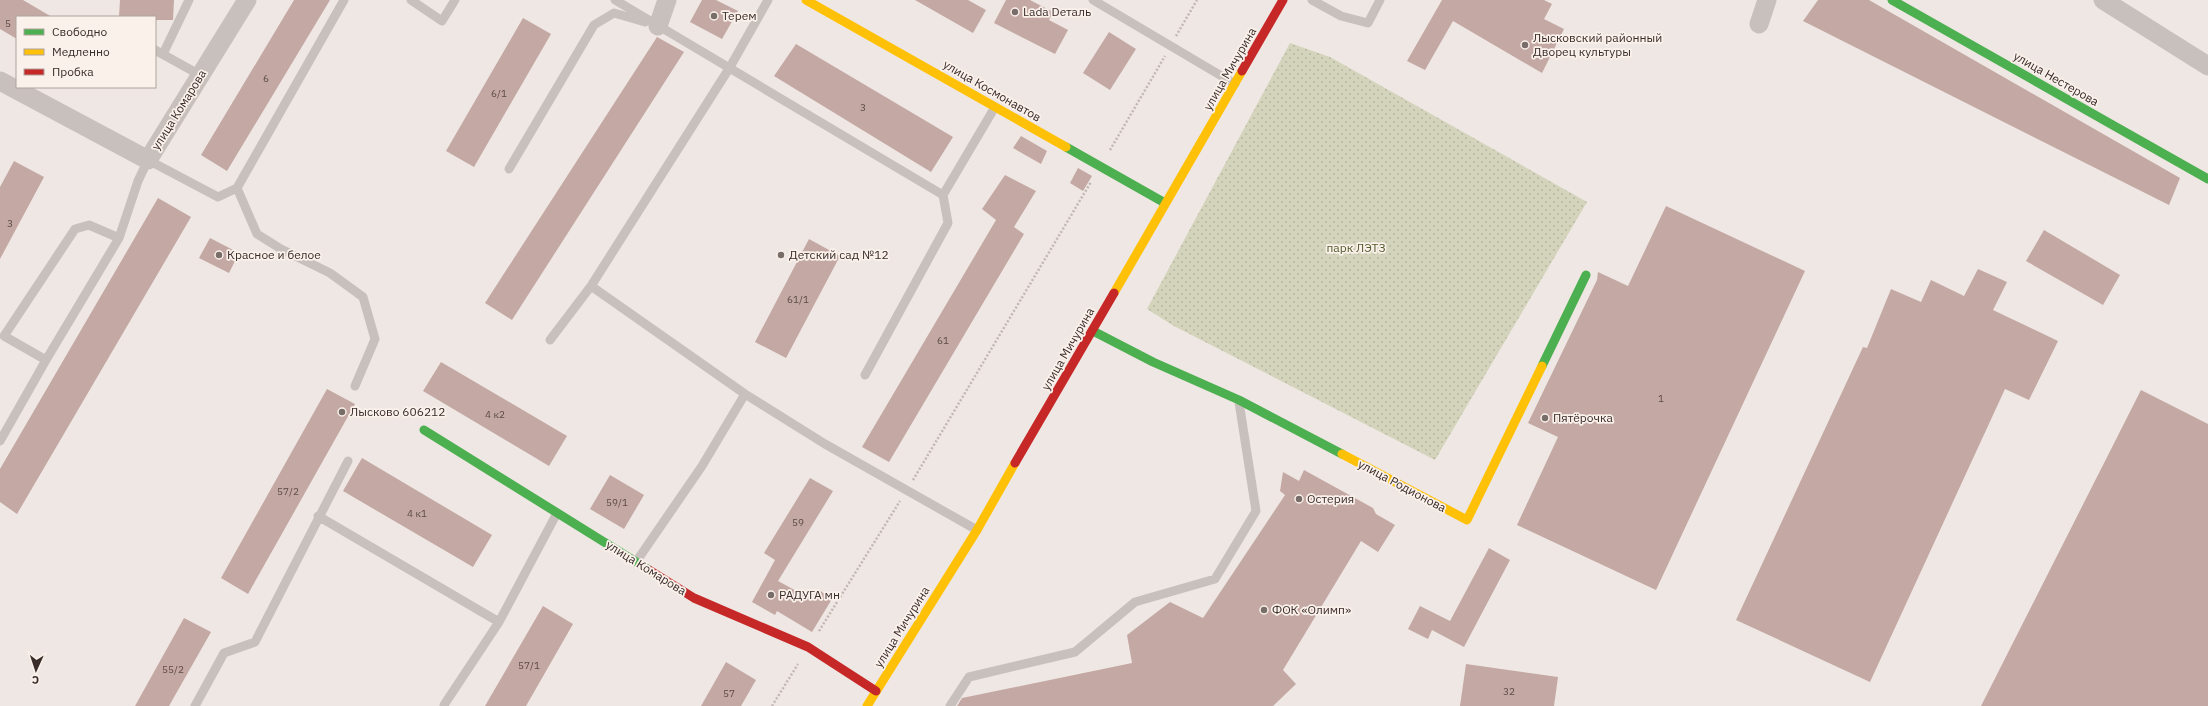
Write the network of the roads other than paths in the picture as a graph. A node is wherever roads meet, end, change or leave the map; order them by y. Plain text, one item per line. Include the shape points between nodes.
1 (189, 0) edge
2 (247, 0) edge
3 (344, 0) edge
4 (410, 0) edge
5 (455, 0) edge
6 (615, 0) edge
7 (668, 0) edge
8 (768, 0) edge
9 (806, 0) edge
10 (1094, 0) edge
11 (1283, 0) edge
12 (1312, 0) edge
13 (1380, 0) edge
14 (1767, 0) edge
15 (1892, 0) edge
16 (2103, 0) edge
17 (1759, 24) dead end
18 (658, 26) junction
19 (159, 52) edge
20 (2208, 66) edge
21 (730, 67) junction
22 (200, 75) junction
23 (0, 81) edge
24 (1236, 84) junction
25 (995, 107) junction
26 (148, 160) junction
27 (509, 169) dead end
28 (2208, 179) edge
29 (237, 188) junction
30 (943, 194) junction
31 (1165, 203) junction
32 (119, 238) junction
33 (1586, 275) dead end
34 (590, 286) junction
35 (1093, 331) junction
36 (550, 340) dead end
37 (46, 360) junction
38 (866, 375) dead end
39 (355, 386) dead end
40 (745, 394) junction
41 (1239, 400) junction
42 (424, 430) dead end
43 (0, 442) edge
44 (348, 461) dead end
45 (557, 513) junction
46 (318, 516) junction
47 (977, 530) junction
48 (636, 562) junction
49 (499, 622) junction
50 (876, 691) junction
51 (444, 705) dead end
52 (195, 706) edge
53 (867, 706) edge
54 (950, 706) edge

1 - 19 lane
2 - 22 street, улица Комарова
3 - 29 lane
4 - 5 lane via 442,21
6 - 18 lane
7 - 18 street
8 - 21 lane
9 - 25 street, улица Космонавтов
10 - 24 lane
11 - 24 street, улица Мичурина
12 - 13 lane via 1341,16 1368,23
14 - 17 street
15 - 28 street, улица Нестерова
16 - 20 street
18 - 21 lane
18 - 27 lane via 614,13 594,25
19 - 22 lane
21 - 30 lane
21 - 34 lane
22 - 26 street, улица Комарова
23 - 26 street, улица Комарова
24 - 31 street, улица Мичурина
25 - 30 lane
25 - 31 street, улица Космонавтов
26 - 29 lane via 218,197
26 - 32 lane via 138,181
29 - 39 lane via 257,234 330,273 363,297 375,339
30 - 38 lane via 948,223
31 - 35 street, улица Мичурина
32 - 37 lane
32 - 37 lane via 89,225 75,229 4,336
33 - 41 street, улица Родионова via 1467,520
34 - 36 lane
34 - 40 lane
35 - 41 street, улица Родионова via 1153,362
35 - 47 street, улица Мичурина
37 - 43 lane
40 - 47 lane via 825,444
40 - 48 lane via 702,466
41 - 54 lane via 1256,511 1215,579 1135,602 1075,652 969,677
42 - 45 street, улица Комарова
44 - 46 lane
45 - 48 street, улица Комарова
45 - 49 lane
46 - 49 lane
46 - 52 lane via 255,642 224,653
47 - 50 street, улица Мичурина
48 - 50 street, улица Комарова via 694,598 808,647
49 - 51 lane
50 - 53 street, улица Мичурина

